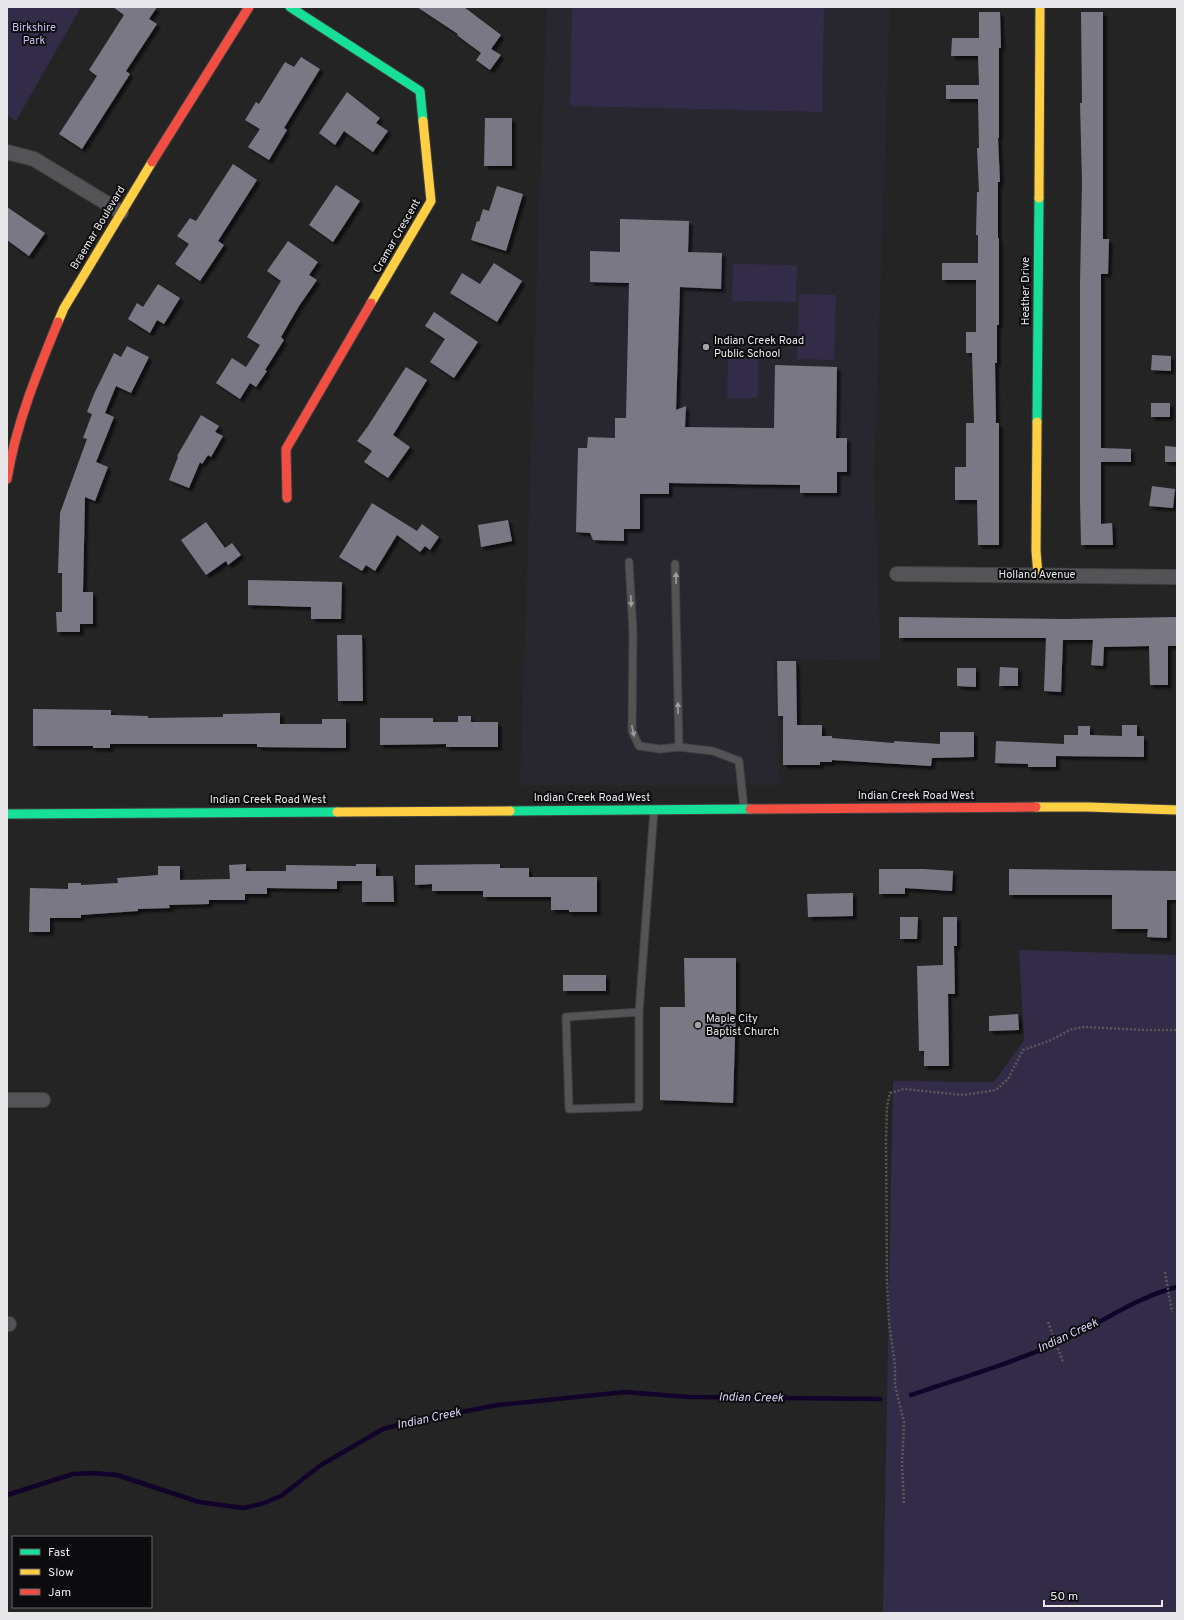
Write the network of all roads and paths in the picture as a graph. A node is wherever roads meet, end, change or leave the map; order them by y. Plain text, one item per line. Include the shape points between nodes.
1 (249, 7) edge
2 (290, 7) edge
3 (1040, 7) edge
4 (7, 152) edge
5 (121, 212) junction
6 (7, 479) edge
7 (287, 498) dead end
8 (629, 562) dead end
9 (675, 564) dead end
10 (897, 574) dead end
11 (1038, 575) junction
12 (1177, 577) edge
13 (679, 747) junction
14 (744, 809) junction
15 (654, 810) junction
16 (1177, 810) edge
17 (7, 814) edge
18 (639, 1012) junction
19 (1177, 1030) edge
20 (7, 1100) edge
21 (42, 1100) dead end
22 (1165, 1272) dead end
23 (1172, 1312) dead end
24 (1048, 1322) dead end
25 (1063, 1362) dead end
26 (904, 1503) dead end

1 - 5 street, Braemar Boulevard
2 - 7 street, Cramar Crescent via 420,90 431,201 286,449
3 - 11 street, Heather Drive via 1036,552
4 - 5 street via 34,159
5 - 6 street, Braemar Boulevard via 64,308 12,450
8 -> 13 lane via 633,632 632,731 639,746 660,749
13 -> 9 lane
10 - 11 street, Holland Avenue
11 - 12 street, Holland Avenue
13 - 14 lane via 713,750 739,761
14 - 15 street, Indian Creek Road West
14 - 16 street, Indian Creek Road West via 1088,807
15 - 17 street, Indian Creek Road West
15 - 18 lane
18 - 18 lane via 566,1017 569,1109 639,1107
19 - 26 path via 1084,1027 1023,1050 1008,1080 996,1090 963,1095 904,1089 890,1093 886,1134 887,1281 895,1385 904,1422
20 - 21 street
22 - 23 path
24 - 25 path

